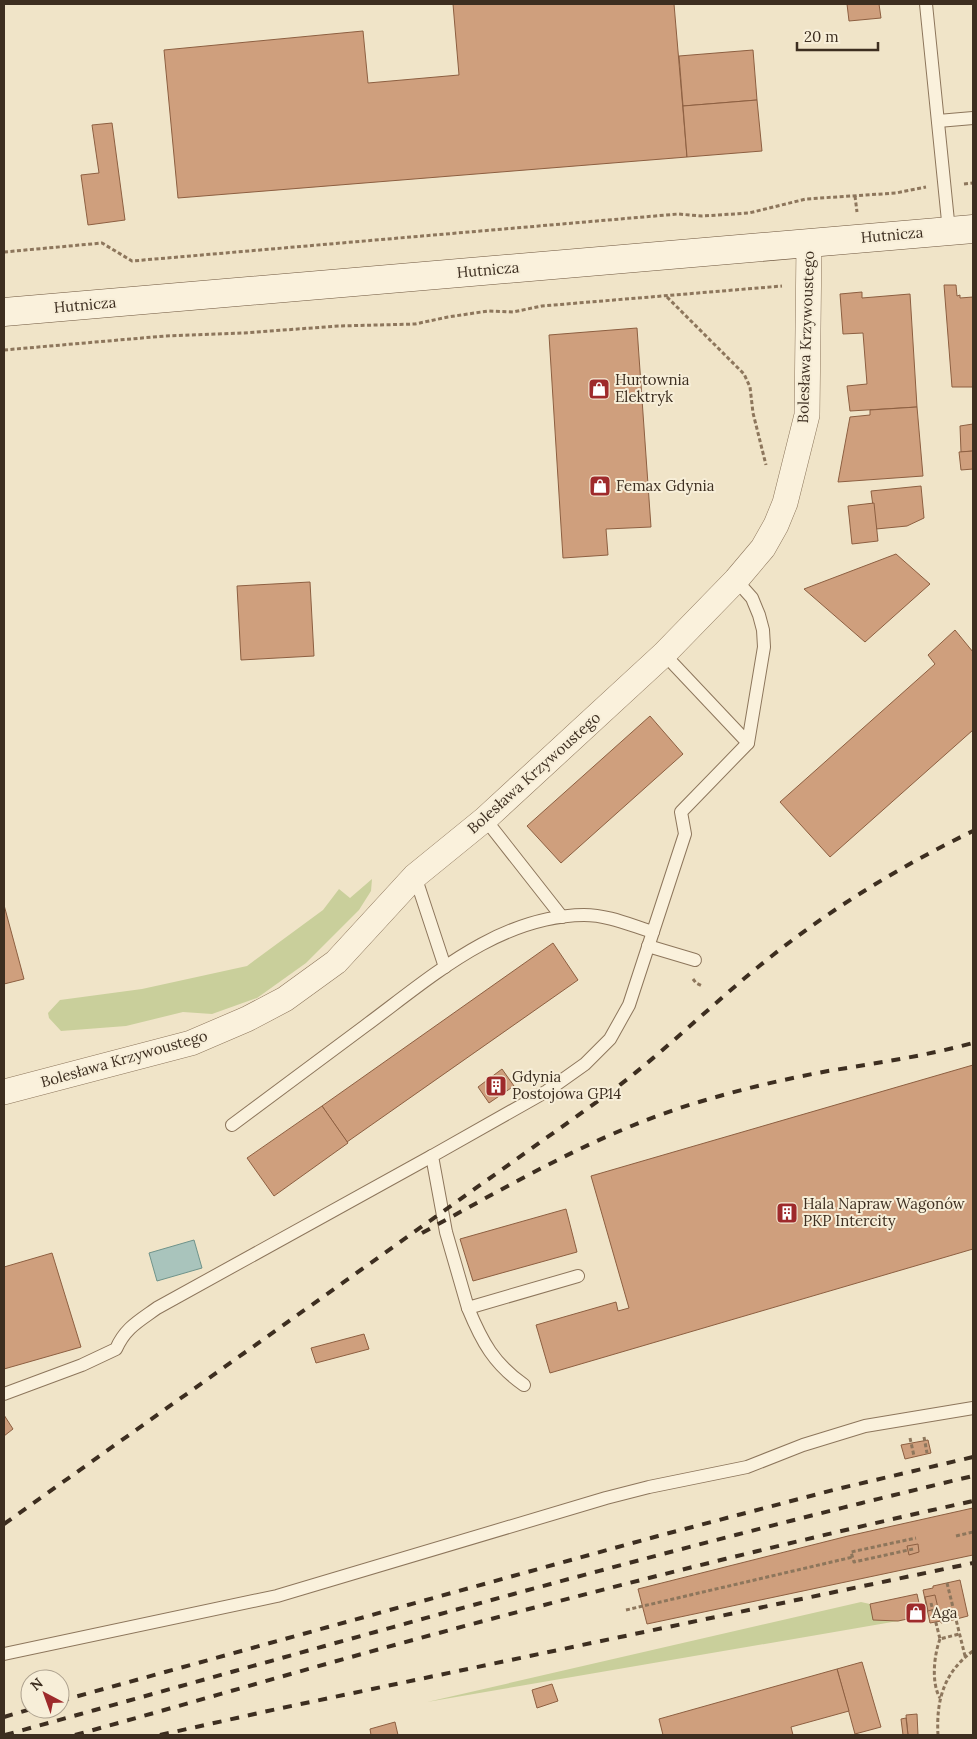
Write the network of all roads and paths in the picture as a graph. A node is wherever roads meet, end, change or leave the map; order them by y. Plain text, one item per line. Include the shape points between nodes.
1 (926, 4) edge
2 (973, 118) edge
3 (938, 121) junction
4 (915, 188) dead end
5 (855, 196) junction
6 (858, 217) dead end
7 (961, 230) edge
8 (809, 242) junction
9 (4, 252) edge
10 (809, 281) junction
11 (666, 296) junction
12 (4, 312) edge
13 (4, 350) edge
14 (785, 503) junction
15 (736, 580) junction
16 (664, 654) junction
17 (748, 743) junction
18 (485, 819) junction
19 (415, 876) junction
20 (562, 917) junction
21 (653, 932) junction
22 (648, 946) junction
23 (695, 960) dead end
24 (445, 967) junction
25 (4, 1092) edge
26 (232, 1126) dead end
27 (432, 1156) junction
28 (578, 1276) dead end
29 (468, 1308) junction
30 (524, 1385) dead end
31 (4, 1394) edge
32 (973, 1408) edge
33 (911, 1444) dead end
34 (914, 1456) dead end
35 (973, 1532) edge
36 (956, 1536) dead end
37 (916, 1538) dead end
38 (913, 1549) dead end
39 (853, 1557) junction
40 (946, 1583) dead end
41 (931, 1603) dead end
42 (626, 1610) dead end
43 (959, 1634) junction
44 (940, 1639) junction
45 (973, 1650) edge
46 (4, 1654) edge
47 (966, 1656) junction
48 (940, 1698) junction
49 (938, 1735) edge

1 - 3 lane
2 - 3 lane
3 - 7 lane
4 - 5 path
5 - 6 path
5 - 9 path via 806,199 749,213 678,214 132,261 102,243
7 - 8 main road, Hutnicza
8 - 10 street, Bolesława Krzywoustego
8 - 12 main road, Hutnicza
10 - 11 path via 797,285
10 - 14 street, Bolesława Krzywoustego via 807,415
11 - 13 path via 542,306 513,312 488,311 415,324 165,336
11 - 14 path via 744,374 750,387 759,444 770,479
14 - 15 street, Bolesława Krzywoustego via 763,548
15 - 16 street, Bolesława Krzywoustego
15 - 17 lane via 752,598 764,630 764,648
16 - 17 lane
16 - 18 street, Bolesława Krzywoustego
17 - 21 lane via 681,812 685,834
18 - 19 street, Bolesława Krzywoustego
18 - 20 lane
19 - 24 lane
19 - 25 street, Bolesława Krzywoustego via 336,962 285,999 247,1019 191,1042
20 - 21 lane via 605,917
20 - 24 lane via 498,936
21 - 22 lane
22 - 23 lane
22 - 27 lane via 629,1005 610,1039 597,1052 547,1091
24 - 26 lane
27 - 29 lane via 446,1232
27 - 31 lane via 157,1308 127,1331 116,1349
28 - 29 lane
29 - 30 lane via 488,1350 508,1374
32 - 46 lane via 865,1426 803,1444 747,1467 606,1498 277,1596
33 - 34 path
35 - 36 path
37 - 39 path via 852,1552
38 - 39 path via 854,1562
39 - 42 path
40 - 43 path
41 - 44 path
43 - 44 path
43 - 47 path
44 - 48 path via 935,1651 935,1690
45 - 47 path
47 - 48 path via 948,1678
48 - 49 path

